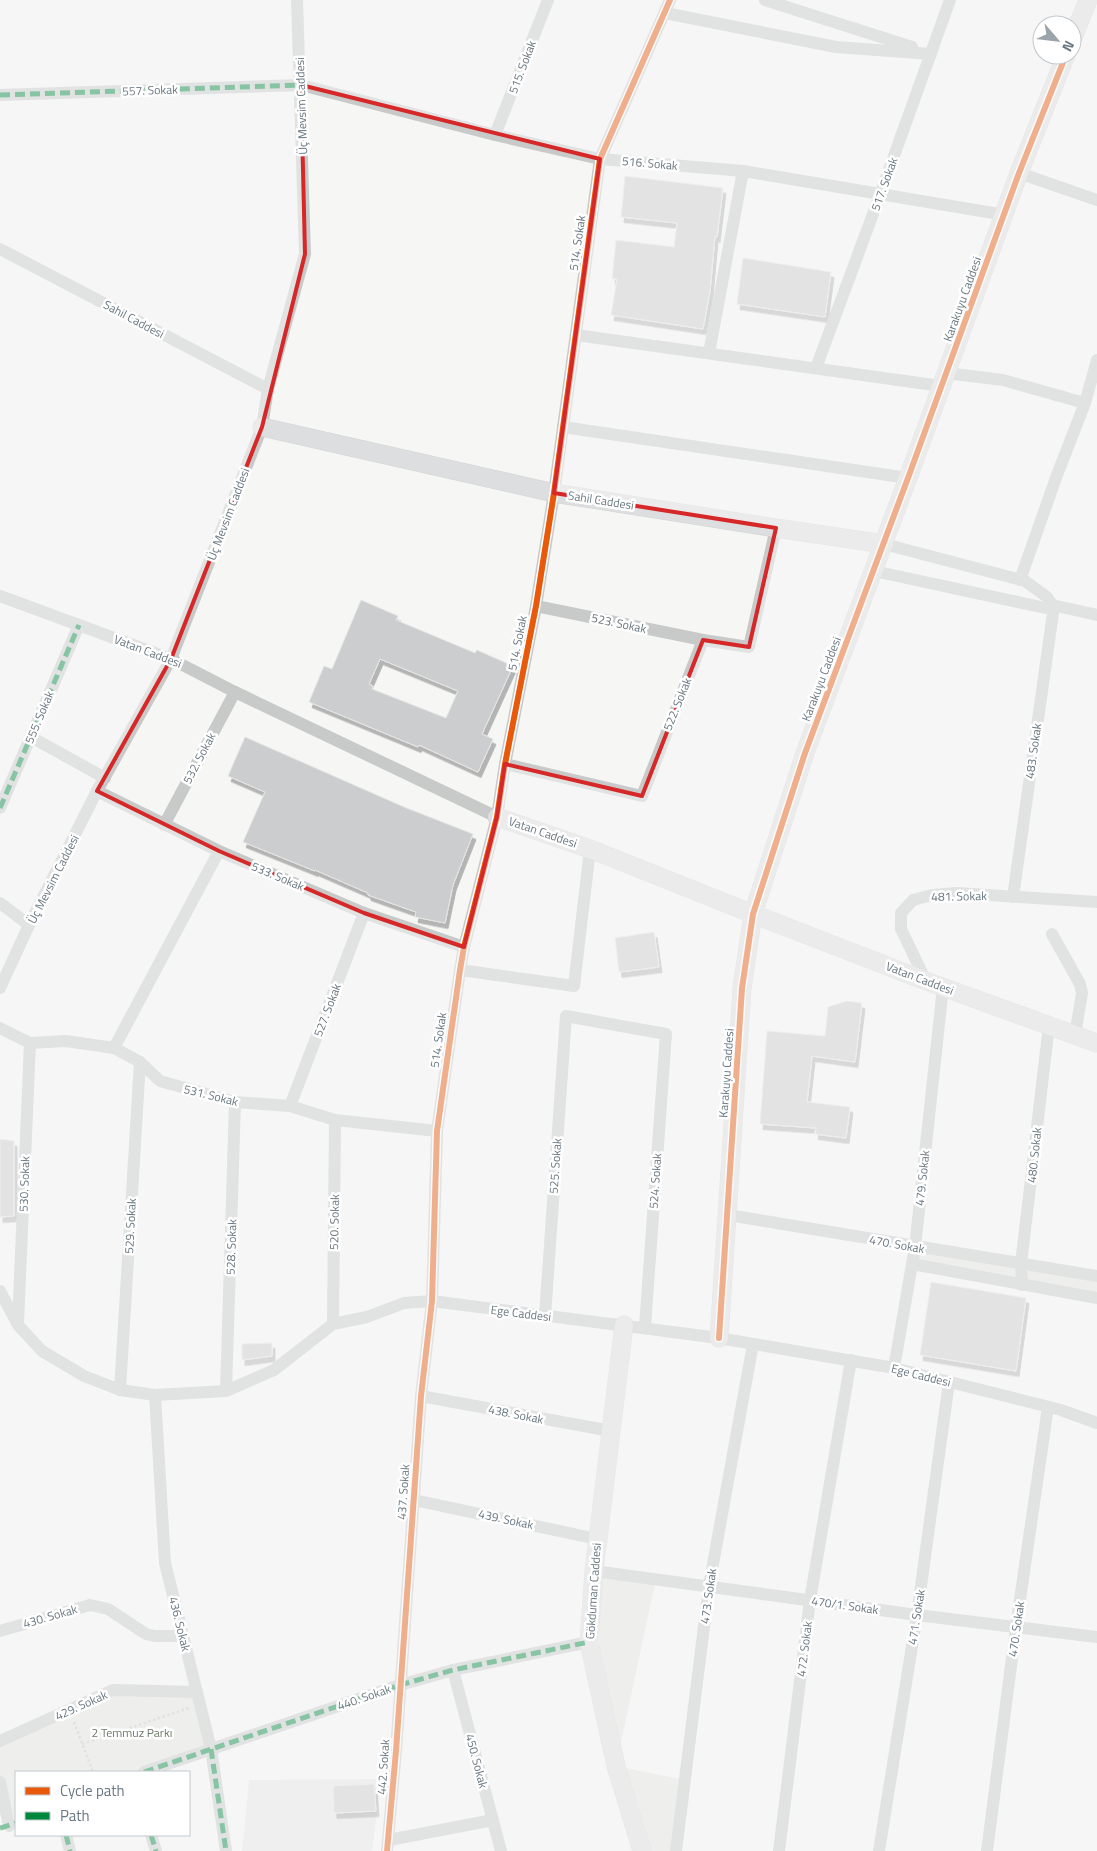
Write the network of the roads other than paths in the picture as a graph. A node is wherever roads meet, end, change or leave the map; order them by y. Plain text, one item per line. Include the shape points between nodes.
1 (297, 0) edge
2 (548, 0) edge
3 (670, 0) edge
4 (765, 0) edge
5 (950, 0) edge
6 (1088, 0) edge
7 (665, 13) junction
8 (1082, 15) edge
9 (931, 54) junction
10 (1062, 65) edge
11 (301, 84) junction
12 (0, 95) edge
13 (495, 135) junction
14 (600, 159) junction
15 (743, 171) junction
16 (1019, 173) junction
17 (880, 195) junction
18 (1097, 200) edge
19 (1005, 215) junction
20 (0, 249) edge
21 (576, 335) junction
22 (710, 353) junction
23 (1097, 360) edge
24 (816, 368) junction
25 (944, 380) junction
26 (268, 389) junction
27 (1085, 403) junction
28 (262, 427) junction
29 (563, 427) junction
30 (908, 478) junction
31 (554, 493) junction
32 (776, 528) junction
33 (884, 544) junction
34 (874, 571) junction
35 (1020, 580) junction
36 (0, 596) edge
37 (536, 606) junction
38 (1053, 606) junction
39 (1097, 615) edge
40 (79, 626) junction
41 (703, 640) junction
42 (171, 659) junction
43 (235, 692) junction
44 (30, 737) junction
45 (504, 764) junction
46 (105, 778) junction
47 (97, 792) junction
48 (0, 808) edge
49 (496, 817) junction
50 (164, 825) junction
51 (590, 849) junction
52 (219, 851) junction
53 (1013, 896) junction
54 (1097, 902) edge
55 (0, 903) edge
56 (364, 914) junction
57 (753, 914) junction
58 (29, 925) junction
59 (1052, 934) dead end
60 (464, 947) junction
61 (460, 970) junction
62 (926, 981) junction
63 (943, 987) junction
64 (0, 988) edge
65 (1048, 1025) junction
66 (0, 1028) edge
67 (666, 1034) joint
68 (1075, 1035) junction
69 (30, 1043) junction
70 (1097, 1043) edge
71 (114, 1048) junction
72 (140, 1062) junction
73 (235, 1102) junction
74 (290, 1106) junction
75 (335, 1120) junction
76 (437, 1131) junction
77 (728, 1215) junction
78 (915, 1247) junction
79 (912, 1264) junction
80 (1021, 1264) junction
81 (1097, 1276) edge
82 (1022, 1284) junction
83 (0, 1291) edge
84 (1097, 1298) edge
85 (432, 1301) junction
86 (544, 1316) junction
87 (333, 1324) junction
88 (18, 1325) junction
89 (624, 1325) junction
90 (645, 1327) junction
91 (719, 1338) junction
92 (753, 1344) junction
93 (851, 1360) junction
94 (894, 1368) junction
95 (949, 1382) junction
96 (120, 1390) junction
97 (226, 1391) junction
98 (155, 1395) junction
99 (421, 1396) junction
100 (1048, 1407) junction
101 (1097, 1422) edge
102 (611, 1431) junction
103 (414, 1500) junction
104 (597, 1538) junction
105 (594, 1570) junction
106 (709, 1586) junction
107 (810, 1600) junction
108 (917, 1615) junction
109 (1016, 1627) junction
110 (0, 1631) edge
111 (183, 1636) junction
112 (1097, 1637) edge
113 (589, 1642) junction
114 (453, 1670) junction
115 (400, 1685) junction
116 (198, 1698) junction
117 (0, 1741) edge
118 (211, 1749) junction
119 (147, 1771) edge
120 (0, 1782) edge
121 (493, 1820) junction
122 (8, 1826) edge
123 (66, 1836) edge
124 (151, 1836) edge
125 (388, 1846) edge
126 (70, 1851) edge
127 (156, 1851) edge
128 (226, 1851) edge
129 (501, 1851) edge
130 (642, 1851) edge
131 (676, 1851) edge
132 (780, 1851) edge
133 (879, 1851) edge
134 (987, 1851) edge

1 - 11 street, Üç Mevsim Caddesi
2 - 13 street, 515. Sokak
3 - 7 street, 514. Sokak
4 - 9 street
5 - 9 street, 517. Sokak
6 - 8 street
7 - 9 street via 836,47
7 - 14 street, 514. Sokak
9 - 17 street, 517. Sokak
10 - 16 street, Karakuyu Caddesi
11 - 12 street, 557. Sokak
11 - 13 street, 516. Sokak
11 - 26 street, Üç Mevsim Caddesi via 305,254
13 - 14 street, 516. Sokak
14 - 15 street, 516. Sokak
14 - 21 street, 514. Sokak
15 - 17 street, 516. Sokak
15 - 22 street
16 - 18 street
16 - 19 street, Karakuyu Caddesi
17 - 19 street, 516. Sokak
17 - 24 street, 517. Sokak
19 - 25 street, Karakuyu Caddesi
20 - 26 street, Sahil Caddesi
21 - 22 street
21 - 29 street, 514. Sokak
22 - 24 street
23 - 27 street
24 - 25 street
25 - 27 street via 1003,380
25 - 30 street, Karakuyu Caddesi
26 - 28 street, Üç Mevsim Caddesi
27 - 35 street
28 - 31 street, Sahil Caddesi
28 - 42 street, Üç Mevsim Caddesi
29 - 30 street
29 - 31 street, 514. Sokak
30 - 33 street, Karakuyu Caddesi
31 - 32 street, Sahil Caddesi
31 - 37 street, 514. Sokak
32 - 33 street, Sahil Caddesi
32 - 41 street via 749,648
33 - 34 street, Karakuyu Caddesi
33 - 35 street
34 - 38 street via 1045,608
34 - 57 street, Karakuyu Caddesi via 805,753
35 - 38 street via 1047,597
36 - 40 street, Vatan Caddesi
37 - 41 street, 523. Sokak
37 - 45 street, 514. Sokak
38 - 39 street
38 - 53 street, 483. Sokak
40 - 42 street, Vatan Caddesi
40 - 44 street, 555. Sokak
41 - 45 street, 522. Sokak via 642,796
42 - 43 street, Vatan Caddesi
42 - 46 street, Üç Mevsim Caddesi
43 - 49 street, Vatan Caddesi
43 - 50 street, 532. Sokak
44 - 46 street
44 - 48 street, 555. Sokak
45 - 49 street, 514. Sokak
46 - 47 street, Üç Mevsim Caddesi
47 - 50 street, 533. Sokak
47 - 58 street, Üç Mevsim Caddesi
49 - 51 street, Vatan Caddesi
49 - 60 street, 514. Sokak
50 - 52 street, 533. Sokak
51 - 57 street, Vatan Caddesi
51 - 61 street via 574,986
52 - 56 street, 533. Sokak
52 - 71 street
53 - 54 street, 481. Sokak
53 - 62 street, 481. Sokak via 957,893 913,900 901,913 901,930
55 - 58 street
56 - 60 street, 533. Sokak
56 - 74 street, 527. Sokak
57 - 62 street, Vatan Caddesi
57 - 77 street, Karakuyu Caddesi via 742,988
58 - 64 street, Üç Mevsim Caddesi
59 - 68 street via 1080,984 1082,993
60 - 61 street, 514. Sokak
61 - 76 street, 514. Sokak
62 - 63 street, Vatan Caddesi
63 - 65 street, Vatan Caddesi
63 - 78 street, 479. Sokak
65 - 68 street, Vatan Caddesi
65 - 80 street, 480. Sokak
66 - 69 street, 531. Sokak
67 - 86 street, 525. Sokak via 566,1016
67 - 90 street, 524. Sokak
68 - 70 street, Vatan Caddesi
69 - 71 street, 531. Sokak via 66,1041
69 - 88 street, 530. Sokak
71 - 72 street, 531. Sokak
72 - 73 street, 531. Sokak via 160,1081
72 - 96 street, 529. Sokak
73 - 74 street, 531. Sokak
73 - 97 street, 528. Sokak
74 - 75 street, 531. Sokak
75 - 76 street, 531. Sokak
75 - 87 street, 520. Sokak
76 - 85 street, 514. Sokak
77 - 78 street, 470. Sokak
77 - 91 street, Karakuyu Caddesi
78 - 79 street, 479. Sokak
78 - 80 street, 470. Sokak
79 - 82 street, 470. Sokak
79 - 94 street, 479. Sokak
80 - 81 street, 470. Sokak
80 - 82 street, 480. Sokak
82 - 84 street, 470. Sokak
83 - 88 street, Ege Caddesi
85 - 86 street, Ege Caddesi
85 - 87 street, Ege Caddesi via 404,1303 367,1317
85 - 99 street, 437. Sokak
86 - 89 street, Ege Caddesi
87 - 97 street, Ege Caddesi via 274,1370
88 - 96 street, Ege Caddesi via 42,1351 84,1376
89 - 90 street, Ege Caddesi
89 - 102 street, Gökduman Caddesi
90 - 91 street, Ege Caddesi
91 - 92 street, Ege Caddesi
92 - 93 street, Ege Caddesi
92 - 106 street, 473. Sokak
93 - 94 street, Ege Caddesi
93 - 107 street, 472. Sokak
94 - 95 street, Ege Caddesi
95 - 100 street, Ege Caddesi
95 - 108 street, 471. Sokak
96 - 98 street, Ege Caddesi
97 - 98 street, Ege Caddesi
98 - 111 street, 436. Sokak via 165,1563
99 - 102 street, 438. Sokak
99 - 103 street, 437. Sokak
100 - 101 street, Ege Caddesi
100 - 109 street, 470. Sokak
102 - 104 street, Gökduman Caddesi
103 - 104 street, 439. Sokak
103 - 115 street, 437. Sokak
104 - 105 street, Gökduman Caddesi
105 - 106 street, 470/1. Sokak
105 - 113 street, Gökduman Caddesi
106 - 107 street, 470/1. Sokak
106 - 131 street, 473. Sokak
107 - 108 street, 470/1. Sokak
107 - 132 street, 472. Sokak
108 - 109 street, 470/1. Sokak
108 - 133 street, 471. Sokak
109 - 112 street, 470/1. Sokak
109 - 134 street, 470. Sokak
110 - 111 street, 430. Sokak via 90,1605 108,1609 146,1634
111 - 116 street, 436. Sokak
113 - 114 street, 440. Sokak
113 - 130 street, Gökduman Caddesi via 616,1766
114 - 115 street, 440. Sokak
114 - 121 street, 450. Sokak
115 - 118 street, 440. Sokak
115 - 125 street, 442. Sokak
116 - 117 street, 429. Sokak via 113,1690
116 - 118 street, 436. Sokak
118 - 119 street, 440. Sokak
118 - 128 street, 436. Sokak
120 - 122 street
121 - 125 street
121 - 129 street, 450. Sokak
123 - 126 street
124 - 127 street

